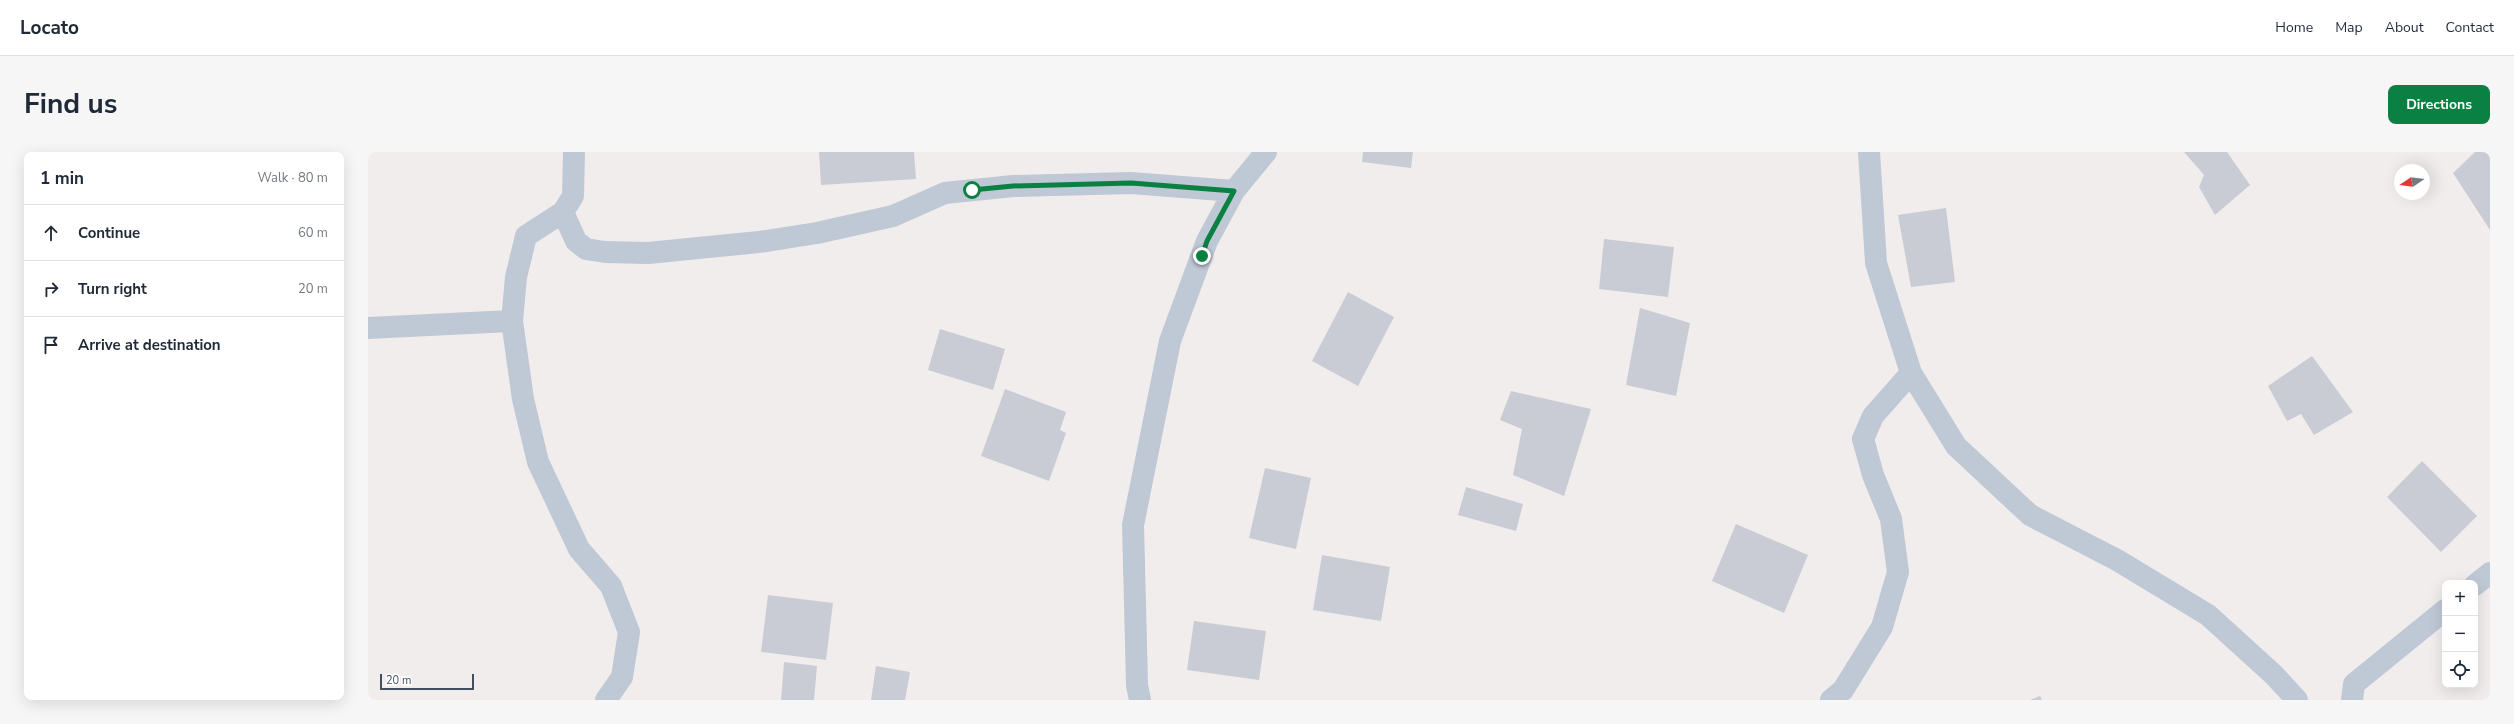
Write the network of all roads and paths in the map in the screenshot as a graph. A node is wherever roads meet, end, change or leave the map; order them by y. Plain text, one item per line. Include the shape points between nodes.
1 (574, 152) edge
2 (1266, 152) edge
3 (1869, 152) edge
4 (1234, 191) junction
5 (564, 212) junction
6 (512, 321) junction
7 (368, 328) edge
8 (1911, 373) junction
9 (2490, 573) edge
10 (2478, 583) edge
11 (2442, 612) edge
12 (606, 700) edge
13 (1140, 700) edge
14 (1831, 700) edge
15 (2297, 700) edge
16 (2352, 700) edge

1 - 5 street via 573,196
2 - 4 street
3 - 8 street via 1876,263
4 - 5 street via 1131,183 1013,186 945,193 892,216 817,233 759,242 648,253 586,249 576,241
4 - 13 street via 1207,241 1170,341 1133,524 1136,685
5 - 6 street via 526,236 516,277
6 - 7 street
6 - 12 street via 523,399 538,462 579,549 611,586 629,632 622,677
8 - 14 street via 1873,416 1863,439 1873,475 1891,519 1898,572 1882,627 1843,690
8 - 15 street via 1956,446 2030,515 2117,560 2208,615 2274,675
9 - 10 street
11 - 16 street via 2354,684

